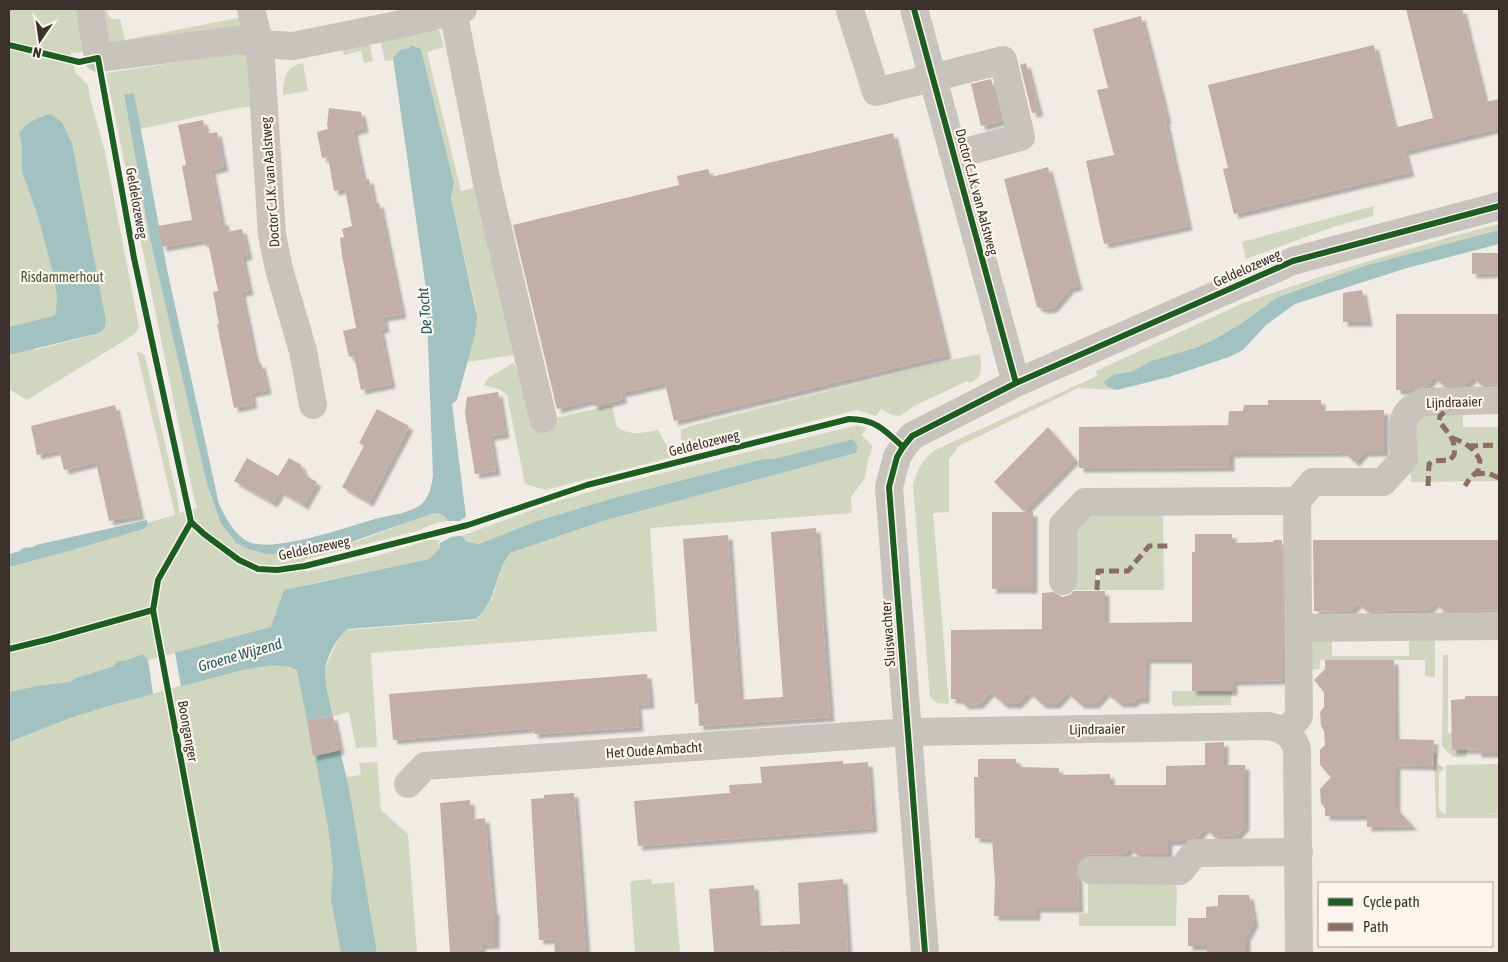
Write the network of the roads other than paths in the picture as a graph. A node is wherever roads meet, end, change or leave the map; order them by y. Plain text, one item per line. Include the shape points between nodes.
1 (90, 9) edge
2 (251, 9) edge
3 (914, 9) edge
4 (458, 10) edge
5 (850, 10) edge
6 (260, 44) junction
7 (933, 78) junction
8 (954, 156) junction
9 (1499, 206) edge
10 (1016, 383) junction
11 (1499, 400) edge
12 (313, 405) dead end
13 (542, 419) dead end
14 (1297, 501) junction
15 (1062, 582) dead end
16 (1499, 626) edge
17 (1298, 628) junction
18 (908, 732) junction
19 (1286, 732) junction
20 (408, 784) dead end
21 (1299, 852) junction
22 (1091, 870) dead end
23 (925, 953) edge
24 (1300, 953) edge

1 - 6 street via 98,58 238,40
2 - 6 street, Doctor C.J.K. van Aalstweg
3 - 7 street, Doctor C.J.K. van Aalstweg
4 - 6 street via 293,46
4 - 13 street via 487,183
5 - 7 street via 876,92
6 - 12 street, Doctor C.J.K. van Aalstweg via 272,235 303,351
7 - 8 street, Doctor C.J.K. van Aalstweg
7 - 8 street via 1003,60 1021,137
8 - 10 street, Doctor C.J.K. van Aalstweg
9 - 10 street, Geldelozeweg via 1293,261
10 - 18 street, Sluiswachter via 912,436 892,470 889,487
11 - 14 street, Lijndraaier via 1416,404 1403,419 1404,459 1383,482 1313,482
14 - 15 street via 1085,502 1063,525
14 - 17 street
16 - 17 street
17 - 19 street via 1299,716
18 - 19 street, Lijndraaier via 1268,726
18 - 20 street, Het Oude Ambacht via 425,766
18 - 23 street, Sluiswachter
19 - 21 street via 1294,739 1297,749
21 - 22 street via 1195,853 1180,871
21 - 24 street

